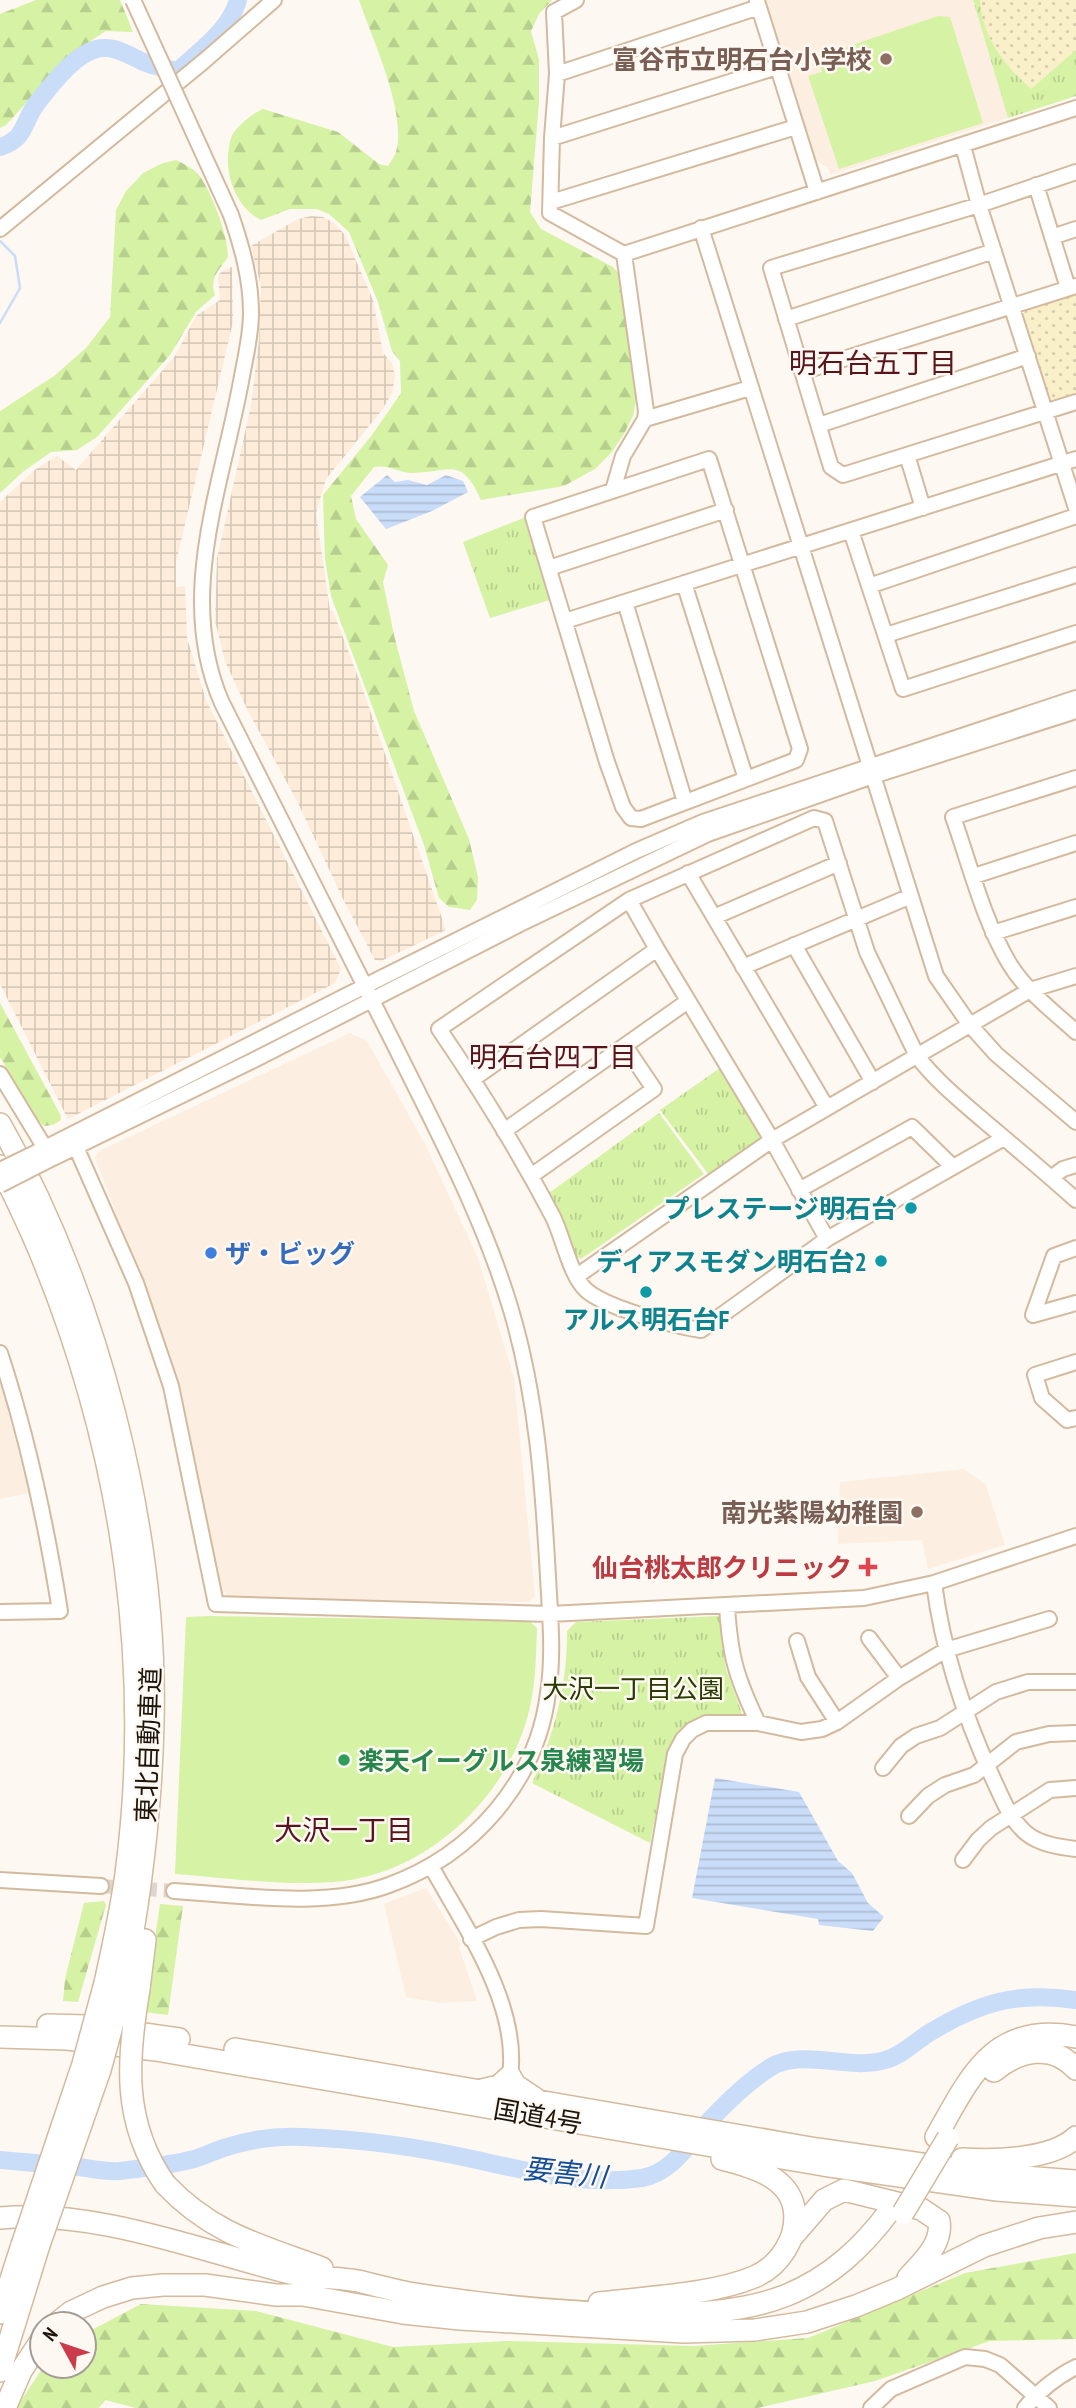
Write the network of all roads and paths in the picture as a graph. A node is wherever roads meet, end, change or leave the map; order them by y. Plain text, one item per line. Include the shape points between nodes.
1 (133, 0) edge
2 (274, 0) edge
3 (576, 0) edge
4 (758, 4) edge
5 (777, 67) junction
6 (557, 74) junction
7 (1076, 108) edge
8 (796, 127) junction
9 (552, 138) junction
10 (963, 146) junction
11 (1076, 172) edge
12 (1036, 185) junction
13 (817, 192) junction
14 (551, 202) junction
15 (979, 205) junction
16 (701, 228) junction
17 (0, 229) edge
18 (1076, 229) edge
19 (1052, 237) junction
20 (994, 251) junction
21 (624, 254) junction
22 (1072, 287) edge
23 (1012, 306) junction
24 (786, 319) junction
25 (1028, 356) junction
26 (802, 372) junction
27 (750, 388) junction
28 (1076, 402) edge
29 (1045, 412) junction
30 (645, 419) junction
31 (819, 425) junction
32 (907, 455) junction
33 (1069, 461) edge
34 (613, 490) junction
35 (923, 508) junction
36 (1076, 508) edge
37 (726, 510) junction
38 (1076, 516) edge
39 (851, 531) junction
40 (799, 546) junction
41 (742, 565) junction
42 (549, 568) junction
43 (1076, 575) edge
44 (684, 583) junction
45 (869, 586) junction
46 (625, 602) junction
47 (565, 621) junction
48 (1076, 633) edge
49 (886, 635) junction
50 (1076, 698) edge
51 (1076, 711) edge
52 (871, 771) junction
53 (1076, 778) edge
54 (746, 779) junction
55 (685, 802) junction
56 (1076, 843) edge
57 (839, 863) junction
58 (688, 873) junction
59 (974, 876) junction
60 (911, 896) junction
61 (629, 901) junction
62 (1076, 907) edge
63 (714, 917) junction
64 (855, 918) junction
65 (993, 933) junction
66 (794, 945) junction
67 (657, 949) junction
68 (743, 967) junction
69 (1076, 976) edge
70 (1030, 990) junction
71 (368, 992) junction
72 (688, 1002) junction
73 (970, 1025) junction
74 (1076, 1032) edge
75 (625, 1046) junction
76 (917, 1056) junction
77 (0, 1074) edge
78 (473, 1079) junction
79 (873, 1082) junction
80 (827, 1108) junction
81 (1076, 1122) edge
82 (0, 1124) edge
83 (504, 1131) junction
84 (1004, 1138) junction
85 (772, 1140) junction
86 (76, 1147) junction
87 (41, 1155) junction
88 (1076, 1165) edge
89 (953, 1167) junction
90 (0, 1168) edge
91 (531, 1176) junction
92 (1051, 1178) junction
93 (0, 1185) edge
94 (799, 1190) junction
95 (1076, 1200) edge
96 (827, 1239) junction
97 (1076, 1248) edge
98 (577, 1276) junction
99 (1076, 1303) edge
100 (0, 1353) edge
101 (1076, 1362) edge
102 (1076, 1418) edge
103 (1076, 1536) edge
104 (934, 1583) junction
105 (727, 1606) junction
106 (0, 1612) edge
107 (550, 1614) junction
108 (1049, 1619) dead end
109 (869, 1638) dead end
110 (797, 1641) dead end
111 (946, 1650) junction
112 (899, 1678) junction
113 (1076, 1682) edge
114 (965, 1712) junction
115 (837, 1722) junction
116 (758, 1723) junction
117 (1076, 1732) edge
118 (987, 1765) junction
119 (883, 1768) dead end
120 (1076, 1788) edge
121 (909, 1815) dead end
122 (1011, 1815) junction
123 (1076, 1849) edge
124 (963, 1860) dead end
125 (431, 1866) junction
126 (0, 1880) edge
127 (101, 1886) tunnel mouth
128 (174, 1891) tunnel mouth
129 (471, 1939) junction
130 (122, 1986) junction
131 (0, 2024) edge
132 (0, 2037) edge
133 (1076, 2037) edge
134 (1076, 2068) edge
135 (510, 2076) junction
136 (479, 2091) junction
137 (541, 2102) junction
138 (675, 2137) junction
139 (1076, 2137) edge
140 (942, 2138) junction
141 (705, 2142) junction
142 (817, 2149) junction
143 (1076, 2181) edge
144 (1076, 2196) edge
145 (897, 2211) junction
146 (0, 2218) edge
147 (1076, 2222) edge
148 (793, 2236) junction
149 (18, 2241) edge
150 (0, 2271) edge
151 (357, 2281) junction
152 (897, 2289) junction
153 (303, 2295) junction
154 (75, 2310) edge
155 (542, 2311) junction
156 (0, 2313) edge
157 (682, 2332) junction
158 (28, 2360) edge
159 (1076, 2367) edge
160 (0, 2371) edge
161 (1035, 2396) junction
162 (5, 2408) edge
163 (871, 2408) edge
164 (1025, 2408) edge
165 (1049, 2408) edge

1 - 71 street, bridge via 245,256 251,314 202,575 200,609 209,668 222,703
2 - 17 street
3 - 6 street via 554,12
4 - 5 street
4 - 6 street
5 - 8 street
5 - 9 street
6 - 9 street
7 - 10 street
8 - 13 street
8 - 14 street
9 - 14 street
10 - 13 street
10 - 15 street
11 - 12 street
12 - 15 street
12 - 19 street
13 - 16 street
14 - 21 street via 550,213
15 - 20 street
15 - 24 street via 771,268
16 - 21 street
16 - 27 street
18 - 19 street
19 - 22 street
20 - 23 street
20 - 24 street
21 - 30 street
22 - 23 street
23 - 25 street
23 - 26 street
24 - 26 street
25 - 29 street
25 - 31 street
26 - 31 street
27 - 30 street
27 - 40 street
28 - 29 street
29 - 32 street
29 - 33 street
30 - 34 street via 623,456
31 - 32 street via 831,467 843,475
32 - 35 street
33 - 35 street
33 - 36 street
34 - 37 street via 709,459
34 - 42 street via 533,517
35 - 39 street
37 - 41 street
37 - 42 street
38 - 45 street
39 - 40 street
39 - 45 street
40 - 41 street
40 - 52 street
41 - 44 street
41 - 54 street via 800,749 796,760
42 - 47 street
43 - 49 street
44 - 46 street
44 - 54 street
45 - 49 street
46 - 47 street
46 - 55 street
47 - 55 street via 622,807 631,818 641,819
48 - 49 street via 903,689
50 - 52 street
51 - 52 street
52 - 60 street
52 - 71 street via 708,834
53 - 59 street via 953,817
54 - 55 street
56 - 59 street
57 - 58 street via 825,821 814,818
57 - 63 street
57 - 64 street
58 - 61 street
58 - 63 street
59 - 65 street
60 - 64 street
60 - 73 street via 936,976
61 - 67 street
61 - 78 street via 439,1029
62 - 65 street
63 - 68 street
64 - 66 street
64 - 76 street
65 - 70 street
66 - 68 street
66 - 79 street
67 - 72 street
67 - 78 street
68 - 80 street
69 - 70 street
70 - 73 street
70 - 74 street
71 - 86 street via 260,1056
71 - 87 street
71 - 107 street via 481,1222 511,1309 534,1408
72 - 75 street
72 - 85 street
73 - 76 street
73 - 81 street via 996,1054
75 - 83 street
75 - 91 street via 654,1089
76 - 79 street
76 - 84 street
77 - 87 street
78 - 83 street
79 - 80 street
80 - 85 street
82 - 130 highway, 東北自動車道 via 64,1256 84,1312 105,1379 139,1536 148,1605 153,1722 138,1900
83 - 91 street
84 - 89 street
84 - 92 street
85 - 94 street
85 - 98 street
86 - 87 street
86 - 107 street via 136,1283 171,1386 216,1604
87 - 90 street, bridge
87 - 93 street, bridge
88 - 92 street
89 - 94 street via 912,1127
89 - 96 street
90 - 130 highway, 東北自動車道 via 46,1266 84,1375 111,1479 128,1578 136,1753
91 - 98 street
92 - 95 street
94 - 96 street
96 - 98 street via 701,1330 600,1300
97 - 99 street via 1054,1256 1033,1315
100 - 106 street via 46,1521 60,1611
101 - 102 street via 1035,1375 1042,1398 1067,1420
103 - 104 street
104 - 105 street via 864,1598
104 - 111 street
105 - 107 street
105 - 116 street via 730,1653
107 - 125 street via 548,1693 527,1764 485,1824
108 - 111 street
109 - 112 street
110 - 115 street via 808,1676
111 - 112 street
111 - 114 street
112 - 115 street
113 - 114 street via 1028,1682 996,1692
114 - 118 street
114 - 119 street via 901,1746
115 - 116 street via 801,1732
116 - 129 street via 706,1723 683,1739 675,1754 646,1926 519,1920
117 - 118 street via 1016,1742
118 - 121 street via 945,1785
118 - 122 street
120 - 122 street via 1050,1790
122 - 123 street via 1026,1833 1044,1844
122 - 124 street via 978,1840
125 - 128 street via 358,1894 326,1897
125 - 129 street
126 - 127 street
129 - 135 street via 500,1997 508,2032
130 - 149 highway, 東北自動車道, bridge via 83,2064
130 - 149 highway, 東北自動車道, bridge via 100,2070
130 - 151 highway, bridge via 132,2096 141,2140 164,2184 201,2217 242,2240
131 - 136 highway, 国道4号 via 145,2033
132 - 138 highway, 国道4号 via 67,2039 156,2050
133 - 140 highway via 1056,2034 1021,2039 989,2056 971,2076
134 - 140 highway via 1050,2053 1026,2053 1010,2059 985,2077
135 - 136 highway via 499,2086
135 - 137 highway via 524,2093
136 - 137 highway, 国道4号
137 - 138 highway, 国道4号
138 - 141 highway
138 - 141 highway, 国道4号
139 - 142 highway via 1055,2150 998,2159
140 - 145 highway
141 - 142 highway, 国道4号
141 - 144 highway, 国道4号 via 822,2165 997,2190
141 - 148 highway via 775,2179 793,2205
142 - 143 highway, 国道4号
145 - 155 highway via 847,2260 784,2296 731,2310 682,2314
145 - 157 highway via 854,2266 816,2295 758,2321
146 - 151 highway via 83,2222 148,2234 293,2273
147 - 152 highway via 1039,2228 984,2246
148 - 152 highway via 824,2200 845,2190 930,2213 939,2221 938,2239
148 - 155 highway via 769,2268 724,2286
149 - 150 highway
149 - 153 highway via 59,2232 137,2244 278,2282
149 - 156 highway, 東北自動車道
149 - 160 highway, 東北自動車道
151 - 155 highway
152 - 157 highway via 807,2322 755,2330
153 - 154 highway via 163,2285 132,2288
153 - 157 highway via 448,2318
158 - 162 highway
159 - 161 street
161 - 163 street via 1000,2365 965,2357 891,2389
161 - 164 street
161 - 165 street

